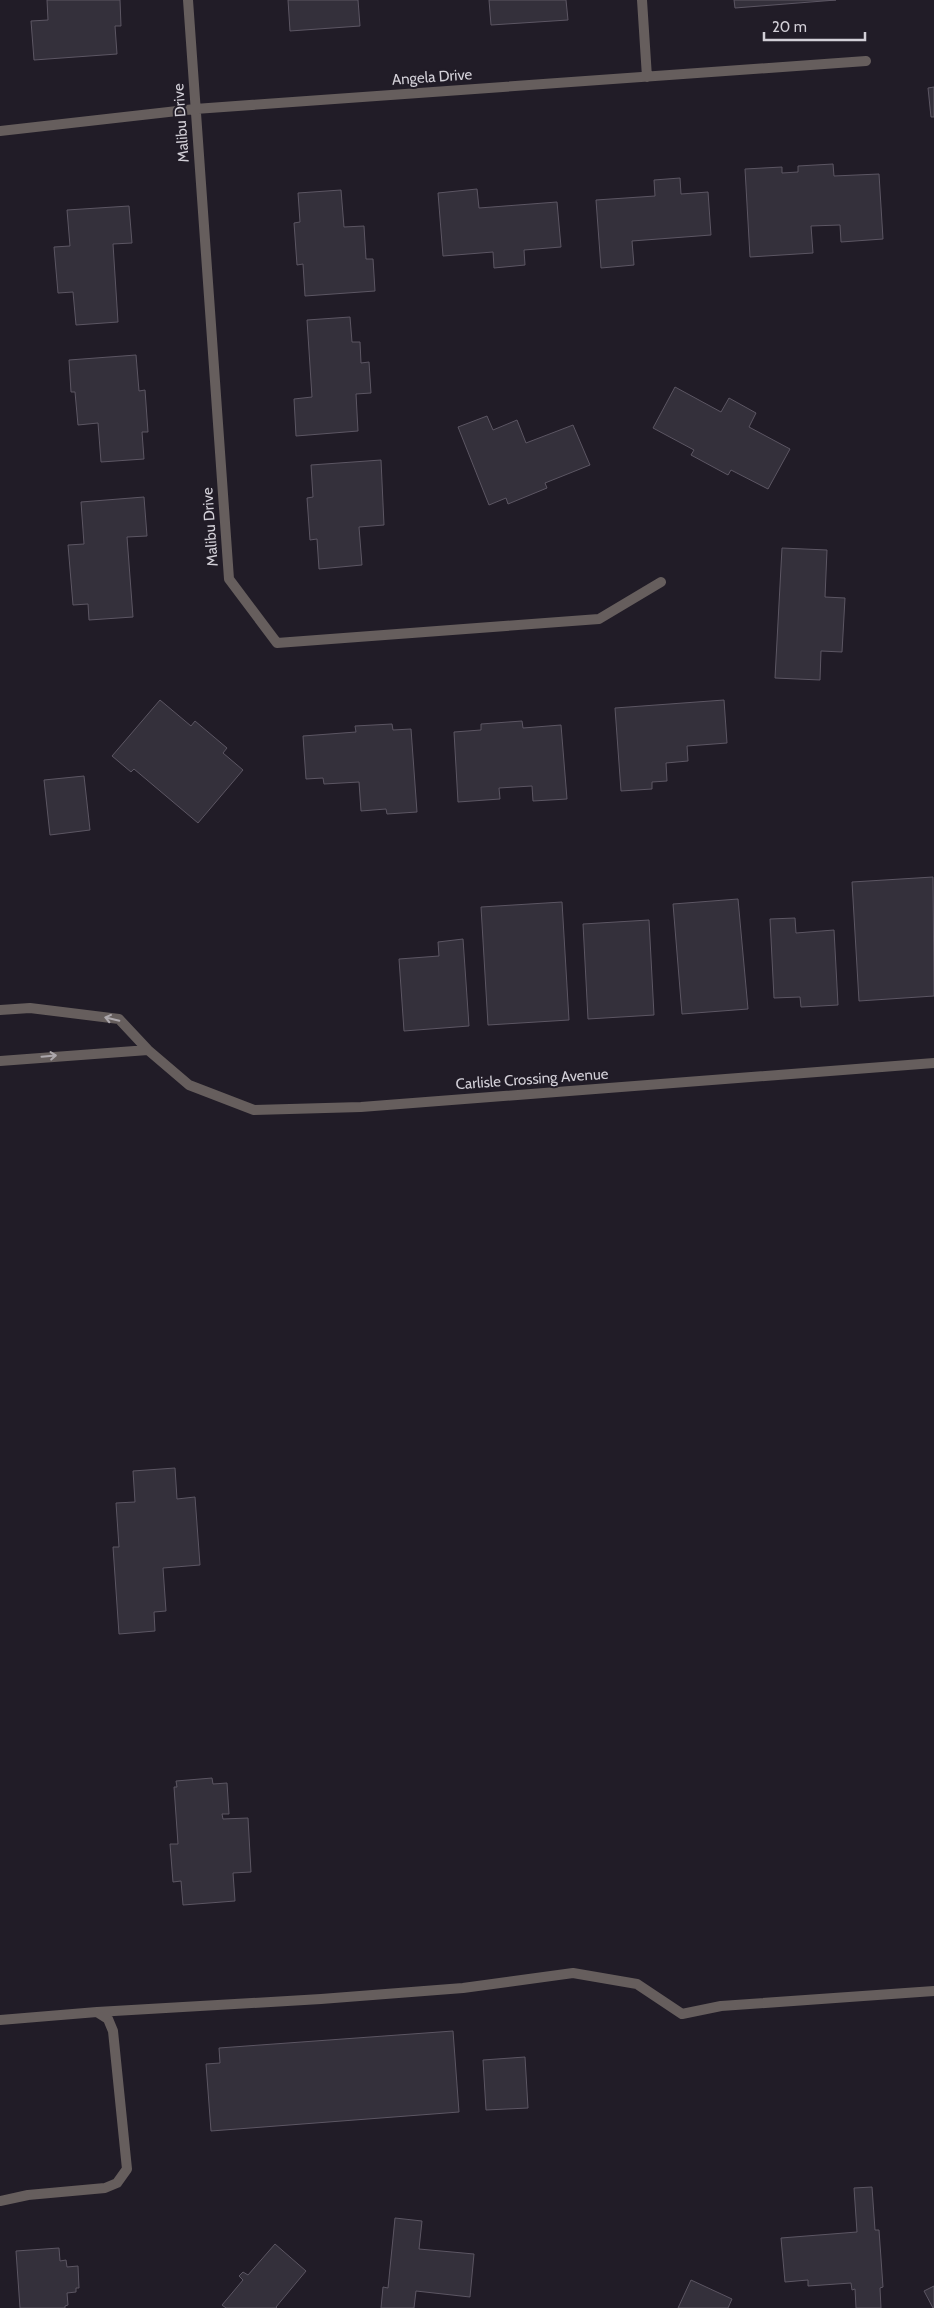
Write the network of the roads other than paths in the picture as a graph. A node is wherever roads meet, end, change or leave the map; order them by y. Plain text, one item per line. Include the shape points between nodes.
1 (188, 0) edge
2 (642, 0) edge
3 (866, 61) dead end
4 (647, 76) junction
5 (195, 109) junction
6 (0, 131) edge
7 (661, 582) dead end
8 (0, 1010) edge
9 (148, 1050) junction
10 (0, 1061) edge
11 (934, 1063) edge
12 (934, 1991) edge
13 (97, 2012) junction
14 (0, 2020) edge
15 (0, 2201) edge

1 - 5 street, Malibu Drive
2 - 4 street
3 - 4 street, Angela Drive
4 - 5 street, Angela Drive
5 - 6 street, Angela Drive
5 - 7 street, Malibu Drive via 229,579 277,643 599,619
9 -> 8 street, Carlisle Crossing Avenue via 119,1019 30,1008
10 -> 9 street
9 - 11 street, Carlisle Crossing Avenue via 189,1085 254,1110 361,1107
12 - 13 street via 721,2006 682,2014 637,1984 573,1973 463,1988
13 - 14 street
13 - 15 street via 108,2019 113,2031 127,2169 117,2184 104,2188

